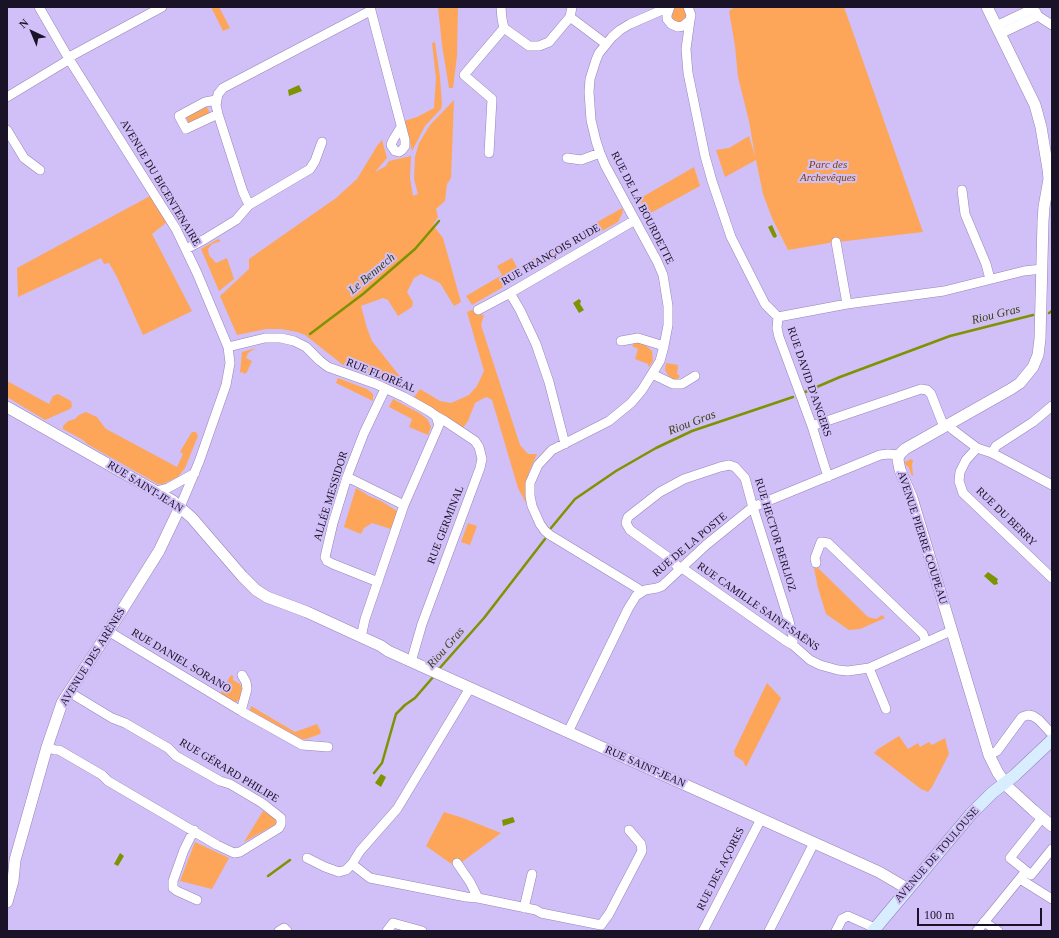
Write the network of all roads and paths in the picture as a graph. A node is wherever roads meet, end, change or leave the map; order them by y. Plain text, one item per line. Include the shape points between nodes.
1 (39, 7) edge
2 (162, 7) edge
3 (501, 7) edge
4 (572, 7) edge
5 (669, 7) edge
6 (987, 7) edge
7 (370, 9) edge
8 (1036, 10) edge
9 (690, 12) edge
10 (570, 17) junction
11 (643, 19) junction
12 (671, 24) junction
13 (1052, 25) edge
14 (504, 28) junction
15 (998, 30) junction
16 (606, 44) junction
17 (686, 49) junction
18 (69, 59) junction
19 (7, 97) edge
20 (216, 100) junction
21 (218, 114) junction
22 (401, 127) dead end
23 (7, 130) edge
24 (322, 142) dead end
25 (489, 153) dead end
26 (600, 153) junction
27 (567, 158) dead end
28 (40, 170) dead end
29 (1051, 179) edge
30 (962, 190) dead end
31 (249, 205) junction
32 (635, 220) junction
33 (836, 242) dead end
34 (186, 249) junction
35 (1042, 269) junction
36 (990, 279) junction
37 (510, 293) junction
38 (847, 304) junction
39 (478, 310) dead end
40 (778, 317) junction
41 (621, 341) dead end
42 (664, 346) junction
43 (228, 347) junction
44 (652, 374) junction
45 (695, 376) dead end
46 (385, 389) junction
47 (1052, 406) edge
48 (7, 407) edge
49 (436, 416) junction
50 (950, 423) junction
51 (812, 426) junction
52 (564, 444) junction
53 (977, 448) junction
54 (992, 453) junction
55 (899, 455) junction
56 (195, 473) junction
57 (347, 477) junction
58 (828, 477) junction
59 (1052, 485) edge
60 (156, 491) junction
61 (404, 505) junction
62 (180, 507) junction
63 (753, 508) junction
64 (626, 523) joint
65 (816, 563) dead end
66 (682, 568) junction
67 (1052, 578) edge
68 (378, 582) junction
69 (641, 592) junction
70 (789, 621) junction
71 (108, 631) junction
72 (951, 631) junction
73 (774, 633) junction
74 (362, 634) junction
75 (926, 642) junction
76 (793, 645) junction
77 (411, 662) junction
78 (868, 668) junction
79 (242, 675) dead end
80 (470, 688) junction
81 (68, 692) junction
82 (886, 709) dead end
83 (241, 711) junction
84 (568, 732) junction
85 (1052, 734) edge
86 (1052, 740) edge
87 (48, 747) junction
88 (328, 747) dead end
89 (989, 755) junction
90 (1005, 782) junction
91 (1042, 818) junction
92 (761, 819) junction
93 (1052, 826) edge
94 (194, 830) junction
95 (630, 830) dead end
96 (814, 843) junction
97 (1052, 848) edge
98 (307, 858) dead end
99 (458, 863) dead end
100 (14, 864) junction
101 (352, 864) junction
102 (1026, 871) junction
103 (7, 873) edge
104 (532, 874) dead end
105 (1020, 879) junction
106 (908, 888) junction
107 (478, 898) junction
108 (1052, 899) edge
109 (197, 900) dead end
110 (7, 902) edge
111 (524, 908) junction
112 (984, 922) junction
113 (874, 930) edge
114 (279, 931) edge
115 (288, 931) edge
116 (387, 931) edge
117 (422, 931) edge
118 (703, 931) edge
119 (769, 931) edge
120 (836, 931) edge
121 (976, 931) edge
122 (998, 931) edge

1 - 18 street, AVENUE DU BICENTENAIRE
2 - 18 street
3 - 14 street
4 - 10 street
5 - 11 street, RUE DE LA BOURDETTE
5 - 12 street via 666,14
6 - 15 street, AVENUE PIERRE COUPEAU
7 - 20 street via 223,88
7 - 22 street
8 - 13 street
8 - 15 street
9 - 12 street via 683,26
9 - 17 street, RUE DAVID D'ANGERS
10 - 14 street via 549,42 539,46 529,46
10 - 16 street
11 - 12 street via 660,20
11 - 16 street, RUE DE LA BOURDETTE via 620,30
12 - 17 street, RUE DAVID D'ANGERS via 682,38
14 - 25 street via 464,75 492,99
15 - 29 street, AVENUE PIERRE COUPEAU via 1035,105
16 - 26 street, RUE DE LA BOURDETTE via 591,72 589,92 592,120
17 - 40 street, RUE DAVID D'ANGERS via 694,107 712,181 732,237 765,304
18 - 19 street
18 - 34 street, AVENUE DU BICENTENAIRE
20 - 21 street
20 - 21 street via 205,102 179,116 186,129
21 - 31 street
23 - 28 street via 24,158
24 - 31 street via 310,169
26 - 27 street, RUE DE LA BOURDETTE via 580,160
26 - 32 street, RUE DE LA BOURDETTE
29 - 35 street, AVENUE PIERRE COUPEAU via 1044,207
30 - 36 street via 965,214
31 - 34 street via 236,220
32 - 37 street, RUE FRANÇOIS RUDE
32 - 42 street, RUE DE LA BOURDETTE via 663,275 668,306
33 - 38 street
34 - 43 street, AVENUE DU BICENTENAIRE
35 - 36 street
35 - 50 street, AVENUE PIERRE COUPEAU via 1039,350 1029,374 1011,389
36 - 38 street via 944,291
37 - 39 street, RUE FRANÇOIS RUDE
37 - 52 street via 536,344 549,382
38 - 40 street
40 - 51 street, RUE DAVID D'ANGERS via 779,337
41 - 42 street via 638,338
42 - 44 street, RUE DE LA BOURDETTE via 660,361
43 - 46 street, RUE FLORÉAL via 265,338 294,341 310,350 328,367
43 - 56 street, AVENUE DU BICENTENAIRE via 229,374
44 - 45 street via 672,384 682,384
44 - 52 street, RUE DE LA BOURDETTE via 631,403 609,421
46 - 49 street, RUE FLORÉAL via 429,410
46 - 57 street, ALLÉE MESSIDOR
47 - 54 street via 996,446
48 - 60 street, RUE SAINT-JEAN
49 - 61 street via 439,425
49 - 77 street, RUE GERMINAL via 475,441 482,458 422,624
50 - 51 street via 931,394 921,389
50 - 53 street via 952,428
50 - 55 street, AVENUE PIERRE COUPEAU
51 - 58 street, RUE DAVID D'ANGERS
52 - 69 street, RUE DE LA BOURDETTE via 544,457 533,473 530,496 540,524 550,535
53 - 54 street
53 - 67 street, RUE DU BERRY via 966,460 960,472 959,481 963,493
54 - 59 street
55 - 58 street, RUE DE LA POSTE via 885,454
55 - 72 street, AVENUE PIERRE COUPEAU via 900,470 912,498
56 - 60 street
56 - 62 street, AVENUE DU BICENTENAIRE
57 - 61 street
57 - 68 street, ALLÉE MESSIDOR via 325,557 327,562
58 - 63 street, RUE DE LA POSTE
60 - 62 street, RUE SAINT-JEAN
61 - 68 street
62 - 71 street, AVENUE DES ARÈNES via 159,551
62 - 74 street, RUE SAINT-JEAN via 252,586 267,597
63 - 64 street, RUE HECTOR BERLIOZ via 745,478 740,471 729,465 672,485 628,517
63 - 66 street, RUE DE LA POSTE via 706,545
63 - 70 street, RUE HECTOR BERLIOZ
64 - 66 street, RUE CAMILLE SAINT-SAËNS via 630,530
65 - 75 street via 815,558 821,542 828,543 923,634
66 - 69 street, RUE DE LA POSTE via 662,586
66 - 73 street, RUE CAMILLE SAINT-SAËNS
68 - 74 street
69 - 84 street via 628,609
70 - 73 street via 782,631
70 - 76 street, RUE HECTOR BERLIOZ
71 - 81 street, AVENUE DES ARÈNES
71 - 83 street, RUE DANIEL SORANO
72 - 75 street, RUE CAMILLE SAINT-SAËNS
72 - 89 street, AVENUE PIERRE COUPEAU
73 - 76 street, RUE CAMILLE SAINT-SAËNS
74 - 77 street, RUE SAINT-JEAN via 376,639 388,651
75 - 78 street, RUE CAMILLE SAINT-SAËNS
76 - 78 street, RUE CAMILLE SAINT-SAËNS via 810,660 828,668 848,671
77 - 80 street, RUE SAINT-JEAN
78 - 82 street
79 - 83 street, RUE DANIEL SORANO via 247,689
80 - 84 street, RUE SAINT-JEAN
80 - 101 street via 397,809 360,851
81 - 87 street, AVENUE DES ARÈNES
81 - 94 street, RUE GÉRARD PHILIPE via 168,748 176,756 220,781 230,784 281,818 279,828 240,852 234,853
83 - 88 street, RUE DANIEL SORANO via 302,744
84 - 92 street, RUE SAINT-JEAN
85 - 89 street via 1039,720 1028,715 1022,717 997,751
86 - 90 main road, AVENUE DE TOULOUSE
87 - 94 street, RUE GÉRARD PHILIPE via 59,750
87 - 100 street, AVENUE DES ARÈNES
89 - 90 street, AVENUE PIERRE COUPEAU
90 - 91 street, AVENUE PIERRE COUPEAU
90 - 106 main road, AVENUE DE TOULOUSE via 971,814
91 - 93 street, AVENUE PIERRE COUPEAU
91 - 102 street via 1010,858
92 - 96 street, RUE SAINT-JEAN
92 - 118 street, RUE DES AÇORES
94 - 109 street via 184,850 173,888
95 - 111 street via 641,844 642,850 600,925
96 - 106 street, RUE SAINT-JEAN
96 - 119 street
97 - 102 street via 1031,875
98 - 101 street via 339,872
99 - 107 street
100 - 103 street, AVENUE DES ARÈNES
100 - 110 street, AVENUE DES ARÈNES via 14,877
101 - 107 street via 370,878
102 - 105 street
104 - 111 street
105 - 108 street
105 - 112 street
106 - 113 main road, AVENUE DE TOULOUSE
107 - 111 street
112 - 121 street
112 - 122 street
113 - 120 street via 848,916 842,919
114 - 115 street via 284,928
116 - 117 street via 393,923

